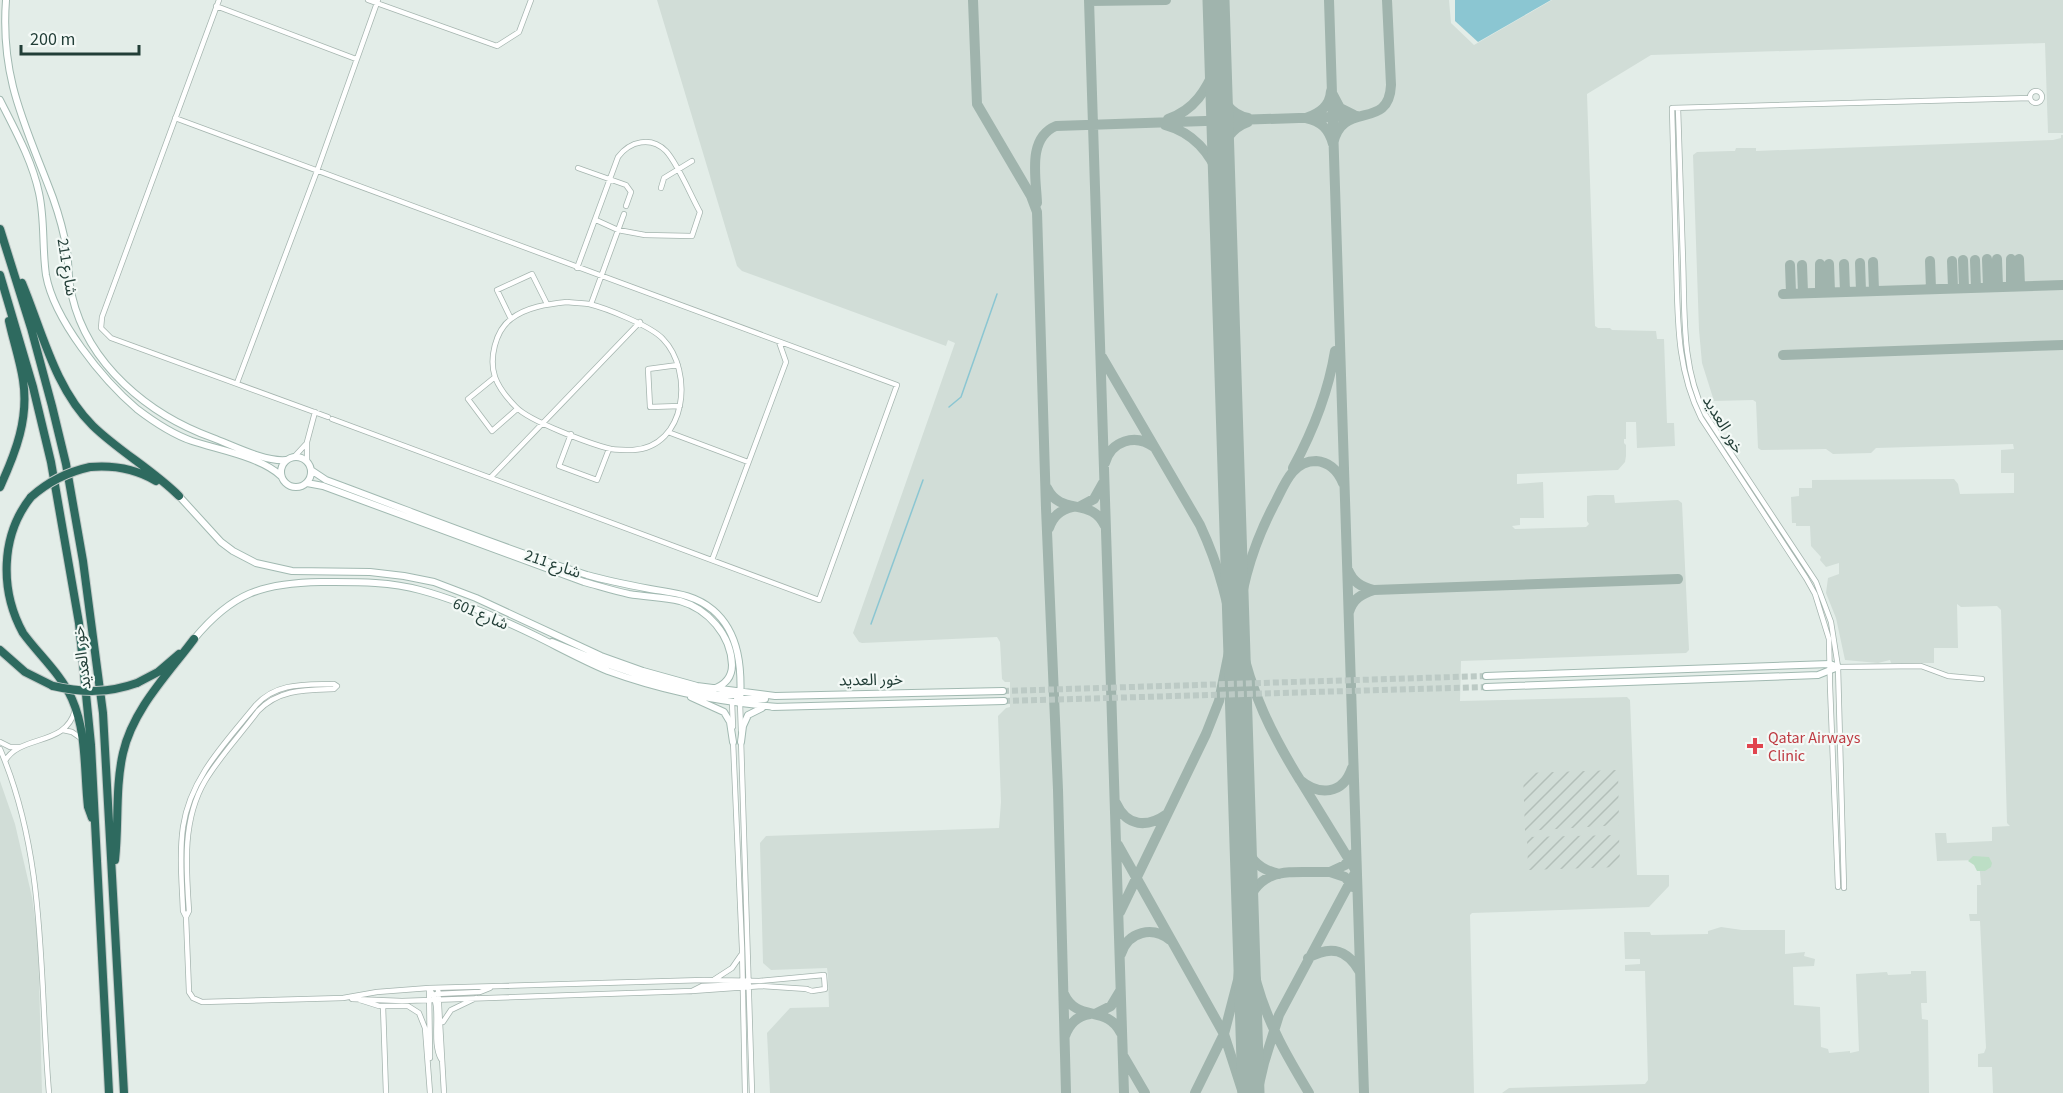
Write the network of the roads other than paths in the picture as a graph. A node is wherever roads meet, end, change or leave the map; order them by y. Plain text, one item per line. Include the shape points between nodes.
1 (6, 0) edge
2 (219, 0) edge
3 (368, 0) edge
4 (531, 0) edge
5 (377, 2) edge
6 (216, 6) junction
7 (0, 33) edge
8 (357, 59) junction
9 (2030, 98) dead end
10 (0, 100) edge
11 (1678, 108) junction
12 (175, 118) junction
13 (692, 161) dead end
14 (578, 168) dead end
15 (677, 170) junction
16 (317, 171) junction
17 (610, 180) junction
18 (661, 188) dead end
19 (626, 206) dead end
20 (624, 214) dead end
21 (596, 220) junction
22 (0, 230) edge
23 (618, 230) junction
24 (6, 248) junction
25 (578, 268) junction
26 (0, 276) edge
27 (600, 276) junction
28 (547, 304) junction
29 (591, 304) junction
30 (511, 319) junction
31 (640, 323) junction
32 (779, 342) junction
33 (678, 364) junction
34 (495, 377) junction
35 (237, 383) junction
36 (680, 406) junction
37 (517, 409) junction
38 (315, 412) junction
39 (543, 423) junction
40 (668, 432) junction
41 (571, 434) junction
42 (308, 442) junction
43 (609, 448) junction
44 (294, 457) junction
45 (286, 460) junction
46 (307, 462) junction
47 (748, 462) junction
48 (311, 470) junction
49 (281, 476) junction
50 (491, 477) junction
51 (306, 483) junction
52 (0, 487) edge
53 (179, 496) junction
54 (712, 560) junction
55 (540, 638) junction
56 (194, 639) junction
57 (0, 650) edge
58 (1838, 667) junction
59 (1830, 668) junction
60 (1486, 676) tunnel mouth
61 (1982, 679) dead end
62 (1486, 687) tunnel mouth
63 (713, 689) junction
64 (1003, 691) tunnel mouth
65 (685, 694) junction
66 (738, 699) junction
67 (1004, 701) tunnel mouth
68 (75, 707) junction
69 (777, 707) junction
70 (63, 730) junction
71 (83, 740) junction
72 (0, 742) edge
73 (733, 742) junction
74 (741, 742) junction
75 (22, 748) junction
76 (0, 749) edge
77 (5, 761) junction
78 (95, 824) junction
79 (1838, 887) dead end
80 (112, 888) junction
81 (1844, 888) dead end
82 (186, 917) junction
83 (742, 952) junction
84 (803, 976) junction
85 (714, 980) junction
86 (749, 980) junction
87 (742, 984) junction
88 (429, 988) junction
89 (749, 988) junction
90 (804, 989) junction
91 (436, 996) junction
92 (343, 998) junction
93 (476, 998) junction
94 (358, 999) junction
95 (383, 1006) junction
96 (441, 1028) junction
97 (429, 1061) junction
98 (443, 1061) junction
99 (50, 1093) edge
100 (109, 1093) edge
101 (124, 1093) edge
102 (386, 1093) edge
103 (430, 1093) edge
104 (444, 1093) edge
105 (749, 1093) edge

1 - 7 main road, شارع 211
2 - 6 street
3 - 5 street
4 - 5 street via 519,32 497,46
5 - 8 street
6 - 8 street
6 - 12 street
7 - 45 main road, شارع 211 via 9,98 56,206 66,243 73,301 93,345 125,385 165,416 270,459
8 - 16 street
9 - 11 street, خور العديد
10 - 49 main road, شارع 211 via 37,183 52,297 97,368 126,399 161,426 189,440 267,465
11 - 58 street, خور العديد via 1685,329 1691,378 1705,414 1816,582 1831,621
11 - 59 street, خور العديد via 1672,108 1680,349 1685,379 1701,418 1815,594 1829,639
12 - 16 street
12 - 35 street via 101,328 111,338
13 - 15 street
14 - 17 street
15 - 17 street via 667,152 656,144 640,142 623,150
15 - 18 street via 664,178
15 - 23 street via 700,212 692,236
16 - 25 street
16 - 35 street
17 - 19 street via 626,185 631,192
17 - 21 street
20 - 23 street
21 - 23 street
21 - 25 street
22 - 24 highway, خور العديد
23 - 27 street
24 - 53 highway via 75,405 104,436
24 - 80 highway, خور العديد via 31,328 71,487 103,713
25 - 27 street
26 - 52 highway via 22,375 24,404 18,445
26 - 78 highway, خور العديد via 33,387 57,492 80,634
27 - 29 street
27 - 32 street
28 - 29 street
28 - 30 street
28 - 30 street via 532,274 497,290
29 - 31 street
30 - 34 street via 494,346
31 - 33 street via 662,338
31 - 39 street
32 - 47 street via 786,362
32 - 54 street via 897,385 819,600
33 - 36 street via 682,384
33 - 36 street via 648,369 650,407
34 - 37 street
34 - 37 street via 468,399 492,431
35 - 38 street
36 - 40 street
37 - 39 street
38 - 42 street
38 - 50 street
39 - 41 street
39 - 50 street
40 - 43 street via 640,449
40 - 47 street
41 - 43 street
41 - 43 street via 559,466 597,480
42 - 44 street
42 - 46 street
44 - 45 main road
44 - 46 main road
45 - 49 main road
46 - 48 main road
47 - 54 street
48 - 51 main road
48 - 66 main road, شارع 211 via 322,478 575,571 630,586 680,593 702,602 721,618 734,640
49 - 51 main road via 293,487
50 - 54 street
51 - 63 main road, شارع 211 via 584,582 691,605 716,625 731,655 728,679
53 - 63 main road, شارع 601 via 212,533 245,558 279,570 379,572 434,582 613,660
53 - 68 highway, bridge via 142,474 117,467 90,467 44,486 31,497 14,524 6,544 5,589 17,623 62,681
55 - 56 main road, شارع 601 via 446,598 380,583 284,584 246,595 223,609
55 - 65 main road, شارع 601 via 608,670
55 - 66 main road via 653,680
56 - 57 highway, bridge via 168,664 138,683 106,691 53,686 25,672
56 - 80 highway via 145,704 127,741 119,781
58 - 59 main road
58 - 61 street via 1922,666 1948,676
58 - 81 street, خور العديد
59 - 60 main road
59 - 62 main road via 1818,675
59 - 79 street, خور العديد
63 - 66 main road, شارع 601
64 - 66 main road, خور العديد
65 - 66 main road, شارع 601
65 - 73 main road via 724,712
66 - 69 main road
66 - 73 street
66 - 74 street
67 - 69 main road
68 - 70 street
68 - 71 highway
69 - 74 main road via 757,709 748,715
70 - 71 street via 76,733
70 - 75 street
71 - 78 highway via 88,807
72 - 75 street
73 - 83 street
74 - 86 street
75 - 77 street
76 - 77 street
77 - 99 street via 27,832 39,915
78 - 100 highway, خور العديد
80 - 101 highway, خور العديد
82 - 82 street via 188,833 205,780 268,702 293,691 334,689 336,684 293,685 267,695 201,775 190,799 182,834
82 - 92 street via 189,989 195,1000
83 - 85 street via 732,968
83 - 87 street
84 - 86 street
84 - 90 street
84 - 90 street via 824,975 825,989
85 - 87 street
85 - 91 street via 493,987
86 - 87 street
86 - 89 street
87 - 89 street
87 - 93 street via 692,991
87 - 105 street via 744,1066
88 - 91 street
88 - 91 street
88 - 92 street
89 - 90 street
89 - 105 street
91 - 93 street
91 - 94 street via 398,1001
91 - 96 street
91 - 97 street
91 - 98 street via 437,1048
92 - 94 street
93 - 96 street via 451,1010
94 - 95 street
95 - 97 street via 408,1006 419,1013
95 - 102 street
96 - 98 street
97 - 103 street
98 - 104 street

